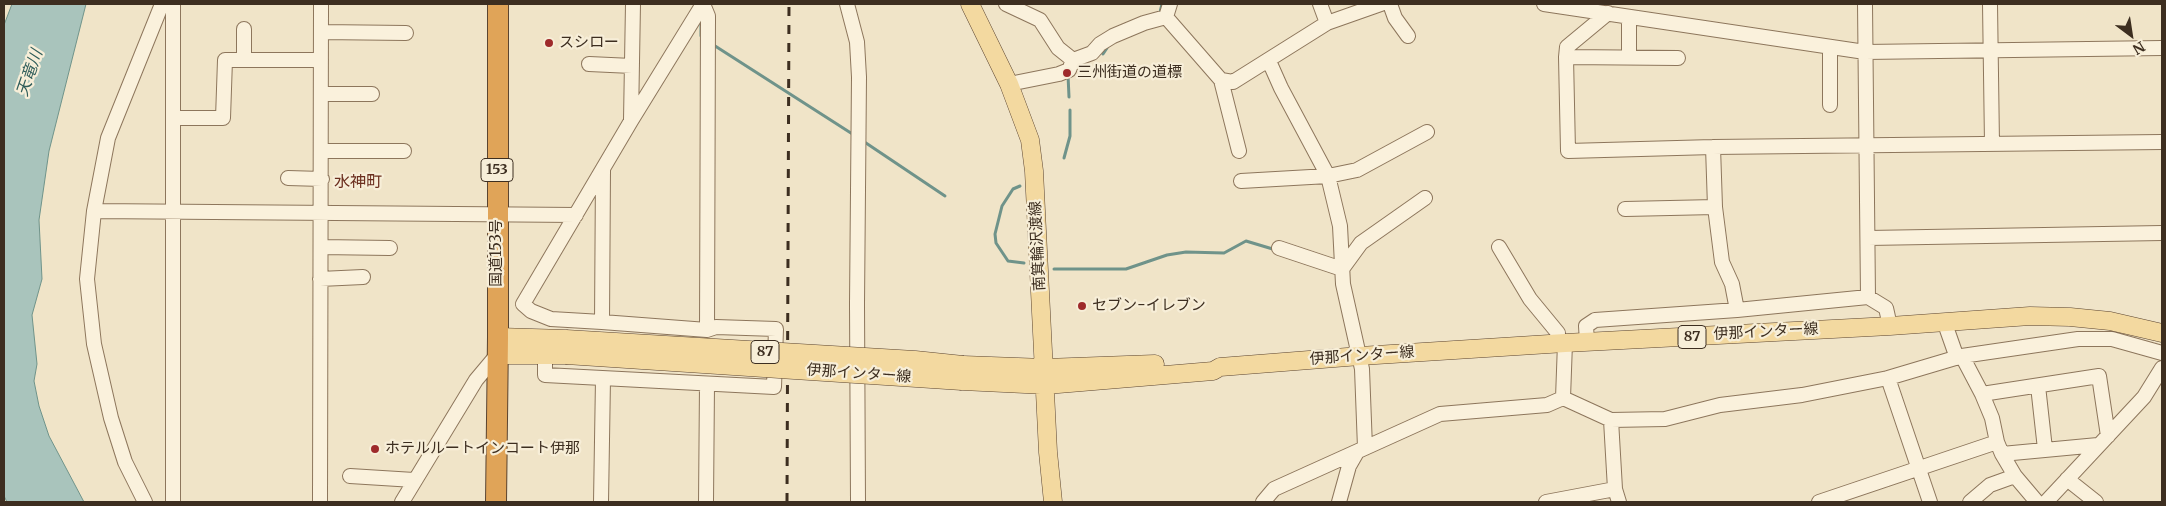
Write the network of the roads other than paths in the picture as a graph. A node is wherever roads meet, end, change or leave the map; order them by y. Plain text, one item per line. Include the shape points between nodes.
1 (162, 4) edge
2 (173, 4) edge
3 (322, 4) edge
4 (498, 4) edge
5 (633, 4) edge
6 (848, 4) edge
7 (970, 4) edge
8 (1006, 4) edge
9 (1320, 4) edge
10 (1381, 4) edge
11 (1390, 4) edge
12 (1544, 4) edge
13 (1865, 4) edge
14 (1990, 4) edge
15 (1168, 10) edge
16 (1608, 13) junction
17 (1629, 17) junction
18 (1327, 24) junction
19 (244, 29) dead end
20 (321, 32) junction
21 (406, 33) dead end
22 (1408, 36) dead end
23 (1830, 47) junction
24 (2162, 48) edge
25 (1990, 50) junction
26 (1865, 52) junction
27 (1629, 56) junction
28 (1566, 57) junction
29 (1678, 58) dead end
30 (244, 60) junction
31 (321, 60) junction
32 (1073, 60) junction
33 (1269, 61) junction
34 (589, 64) dead end
35 (632, 66) junction
36 (1221, 80) junction
37 (1009, 84) junction
38 (321, 94) junction
39 (372, 94) dead end
40 (1830, 106) dead end
41 (174, 118) junction
42 (631, 121) junction
43 (1426, 132) dead end
44 (2162, 142) edge
45 (1992, 144) junction
46 (1713, 147) junction
47 (1866, 147) junction
48 (321, 151) junction
49 (404, 151) dead end
50 (1239, 152) dead end
51 (603, 170) junction
52 (1328, 176) junction
53 (288, 178) dead end
54 (322, 179) junction
55 (1241, 181) dead end
56 (1425, 198) dead end
57 (1714, 207) junction
58 (1625, 209) dead end
59 (94, 211) junction
60 (173, 211) junction
61 (321, 213) junction
62 (497, 213) junction
63 (576, 214) junction
64 (2162, 233) edge
65 (1868, 238) junction
66 (321, 247) junction
67 (1499, 247) dead end
68 (390, 248) dead end
69 (1280, 248) dead end
70 (1342, 269) junction
71 (363, 277) dead end
72 (320, 279) junction
73 (1868, 297) junction
74 (1737, 310) junction
75 (548, 317) junction
76 (1944, 321) junction
77 (602, 322) junction
78 (1890, 326) junction
79 (707, 330) junction
80 (2162, 333) edge
81 (1561, 338) junction
82 (1587, 342) junction
83 (498, 346) junction
84 (546, 346) junction
85 (2162, 353) edge
86 (1360, 356) junction
87 (1960, 357) junction
88 (2162, 368) edge
89 (1045, 377) junction
90 (1888, 378) junction
91 (603, 379) junction
92 (707, 385) junction
93 (2038, 386) junction
94 (1982, 394) junction
95 (1563, 398) junction
96 (1611, 420) junction
97 (2103, 441) junction
98 (1999, 448) junction
99 (2045, 449) junction
100 (1361, 450) junction
101 (1919, 468) junction
102 (350, 476) dead end
103 (2015, 476) junction
104 (2067, 479) junction
105 (414, 480) junction
106 (1617, 496) edge
107 (1860, 496) edge
108 (145, 502) edge
109 (172, 502) edge
110 (320, 502) edge
111 (402, 502) edge
112 (496, 502) edge
113 (601, 502) edge
114 (706, 502) edge
115 (858, 502) edge
116 (1053, 502) edge
117 (1263, 502) edge
118 (1339, 502) edge
119 (1546, 502) edge
120 (1819, 502) edge
121 (1930, 502) edge
122 (1970, 502) edge
123 (2036, 502) edge
124 (2046, 502) edge
125 (2096, 502) edge

1 - 59 street via 108,138
2 - 41 street
3 - 20 street
4 - 62 highway, 国道153号 / 153
5 - 35 street
6 - 115 street via 857,42 859,77
7 - 37 main road, 南箕輪沢渡線
8 - 32 street via 1040,20 1058,48
9 - 18 street
10 - 18 street
11 - 22 street
12 - 16 street
13 - 26 street
14 - 25 street
15 - 32 street via 1112,36 1092,53
15 - 36 street
16 - 17 street
16 - 28 street via 1567,47
17 - 23 street
17 - 27 street
18 - 33 street
19 - 30 street
20 - 21 street
20 - 31 street
23 - 26 street
23 - 40 street
24 - 25 street
25 - 26 street
25 - 45 street
26 - 47 street
27 - 28 street
27 - 29 street
28 - 46 street via 1568,151
30 - 31 street
30 - 41 street via 225,60 223,118
31 - 38 street
32 - 37 street via 1069,70 1060,74
33 - 36 street via 1233,82
33 - 52 street
34 - 35 street
35 - 42 street
36 - 50 street
37 - 89 main road, 南箕輪沢渡線 via 1024,122 1033,160
38 - 39 street
38 - 48 street
41 - 60 street
42 - 51 street
42 - 79 street via 703,4 708,16
43 - 52 street via 1357,170
44 - 45 street
45 - 47 street
46 - 47 street
46 - 57 street
47 - 65 street
48 - 49 street
48 - 54 street
51 - 63 street
51 - 77 street
52 - 55 street
52 - 70 street via 1340,226
53 - 54 street
54 - 61 street
56 - 70 street via 1361,243
57 - 58 street
57 - 74 street via 1722,262 1732,284
59 - 60 street
59 - 108 street via 87,279 94,344 125,462
60 - 61 street
60 - 109 street
61 - 62 street
61 - 66 street
62 - 63 street
62 - 83 highway, 国道153号 / 153
63 - 75 street via 524,304 531,311
64 - 65 street
65 - 73 street
66 - 68 street
66 - 72 street
67 - 81 street via 1530,299
69 - 70 street
70 - 86 street
71 - 72 street
72 - 110 street
73 - 74 street
73 - 78 street via 1886,308
74 - 82 street via 1596,320 1586,326
75 - 77 street
75 - 84 street
76 - 78 main road, 伊那インター線 / 87
76 - 80 main road, 伊那インター線 / 87 via 2070,317
76 - 87 street
77 - 79 street
78 - 82 main road, 伊那インター線 / 87
79 - 92 street via 716,327 776,328 774,387
81 - 82 main road, 伊那インター線 / 87
81 - 86 main road, 伊那インター線 / 87
81 - 95 street
83 - 84 main road, 伊那インター線 / 87
83 - 105 street
83 - 112 highway, 国道153号 / 153
84 - 89 main road, 伊那インター線 / 87, bridge via 915,360 963,373
84 - 91 street via 545,375
85 - 87 street via 2112,339 2095,339
86 - 89 main road, 伊那インター線 / 87 via 1220,367 1213,371
86 - 100 street
87 - 90 street
87 - 94 street
88 - 97 street via 2144,398
89 - 116 main road, 南箕輪沢渡線
90 - 96 street via 1802,395 1720,405 1665,419
90 - 101 street
91 - 92 street
91 - 113 street
92 - 114 street
93 - 94 street
93 - 97 street via 2099,376
93 - 99 street
94 - 98 street
95 - 96 street
95 - 100 street via 1547,405 1440,414
96 - 106 street
97 - 99 street
97 - 104 street
98 - 99 street
98 - 101 street
98 - 103 street
100 - 117 street via 1274,489
100 - 118 street via 1349,466
101 - 107 street
101 - 121 street
102 - 105 street
103 - 122 street via 1990,485
103 - 123 street
104 - 124 street
104 - 125 street
105 - 111 street
106 - 119 street
107 - 120 street

